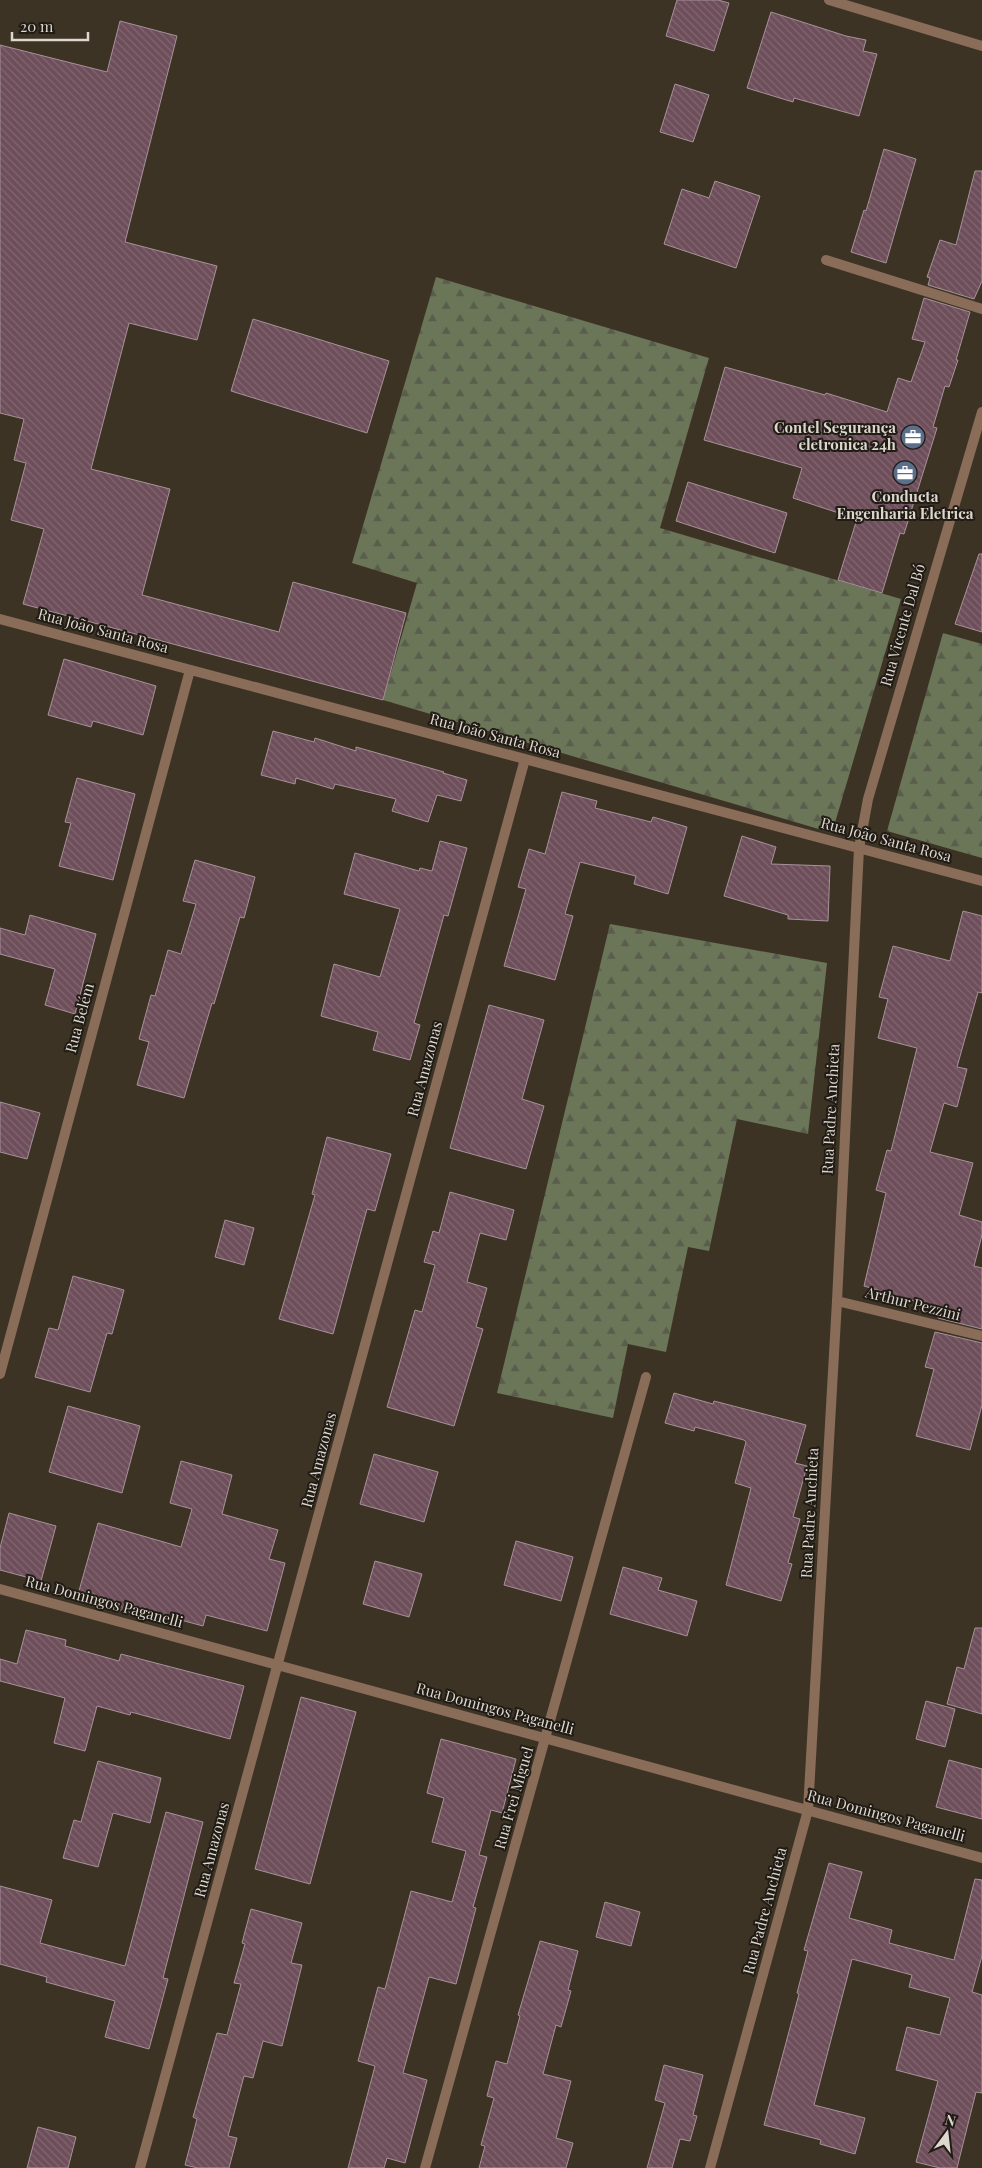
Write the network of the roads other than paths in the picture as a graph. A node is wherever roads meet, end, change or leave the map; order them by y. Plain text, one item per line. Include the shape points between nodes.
1 (830, 0) edge
2 (982, 46) edge
3 (826, 260) dead end
4 (982, 309) edge
5 (982, 412) edge
6 (0, 619) edge
7 (190, 670) junction
8 (525, 759) junction
9 (859, 848) junction
10 (982, 880) edge
11 (837, 1301) junction
12 (982, 1336) edge
13 (0, 1374) edge
14 (646, 1377) dead end
15 (0, 1589) edge
16 (278, 1665) junction
17 (546, 1739) junction
18 (808, 1810) junction
19 (982, 1858) edge
20 (140, 2168) edge
21 (425, 2168) edge
22 (710, 2168) edge

1 - 2 street
3 - 4 street
5 - 9 street, Rua Vicente Dal Bó via 868,799
6 - 7 street, Rua João Santa Rosa
7 - 8 street, Rua João Santa Rosa
7 - 13 street, Rua Belém
8 - 9 street, Rua João Santa Rosa
8 - 16 street, Rua Amazonas
9 - 10 street, Rua João Santa Rosa
9 - 11 street, Rua Padre Anchieta
11 - 12 street, Arthur Pezzini
11 - 18 street, Rua Padre Anchieta
14 - 17 street, Rua Frei Miguel
15 - 16 street, Rua Domingos Paganelli
16 - 17 street, Rua Domingos Paganelli
16 - 20 street, Rua Amazonas
17 - 18 street, Rua Domingos Paganelli
17 - 21 street, Rua Frei Miguel
18 - 19 street, Rua Domingos Paganelli
18 - 22 street, Rua Padre Anchieta

